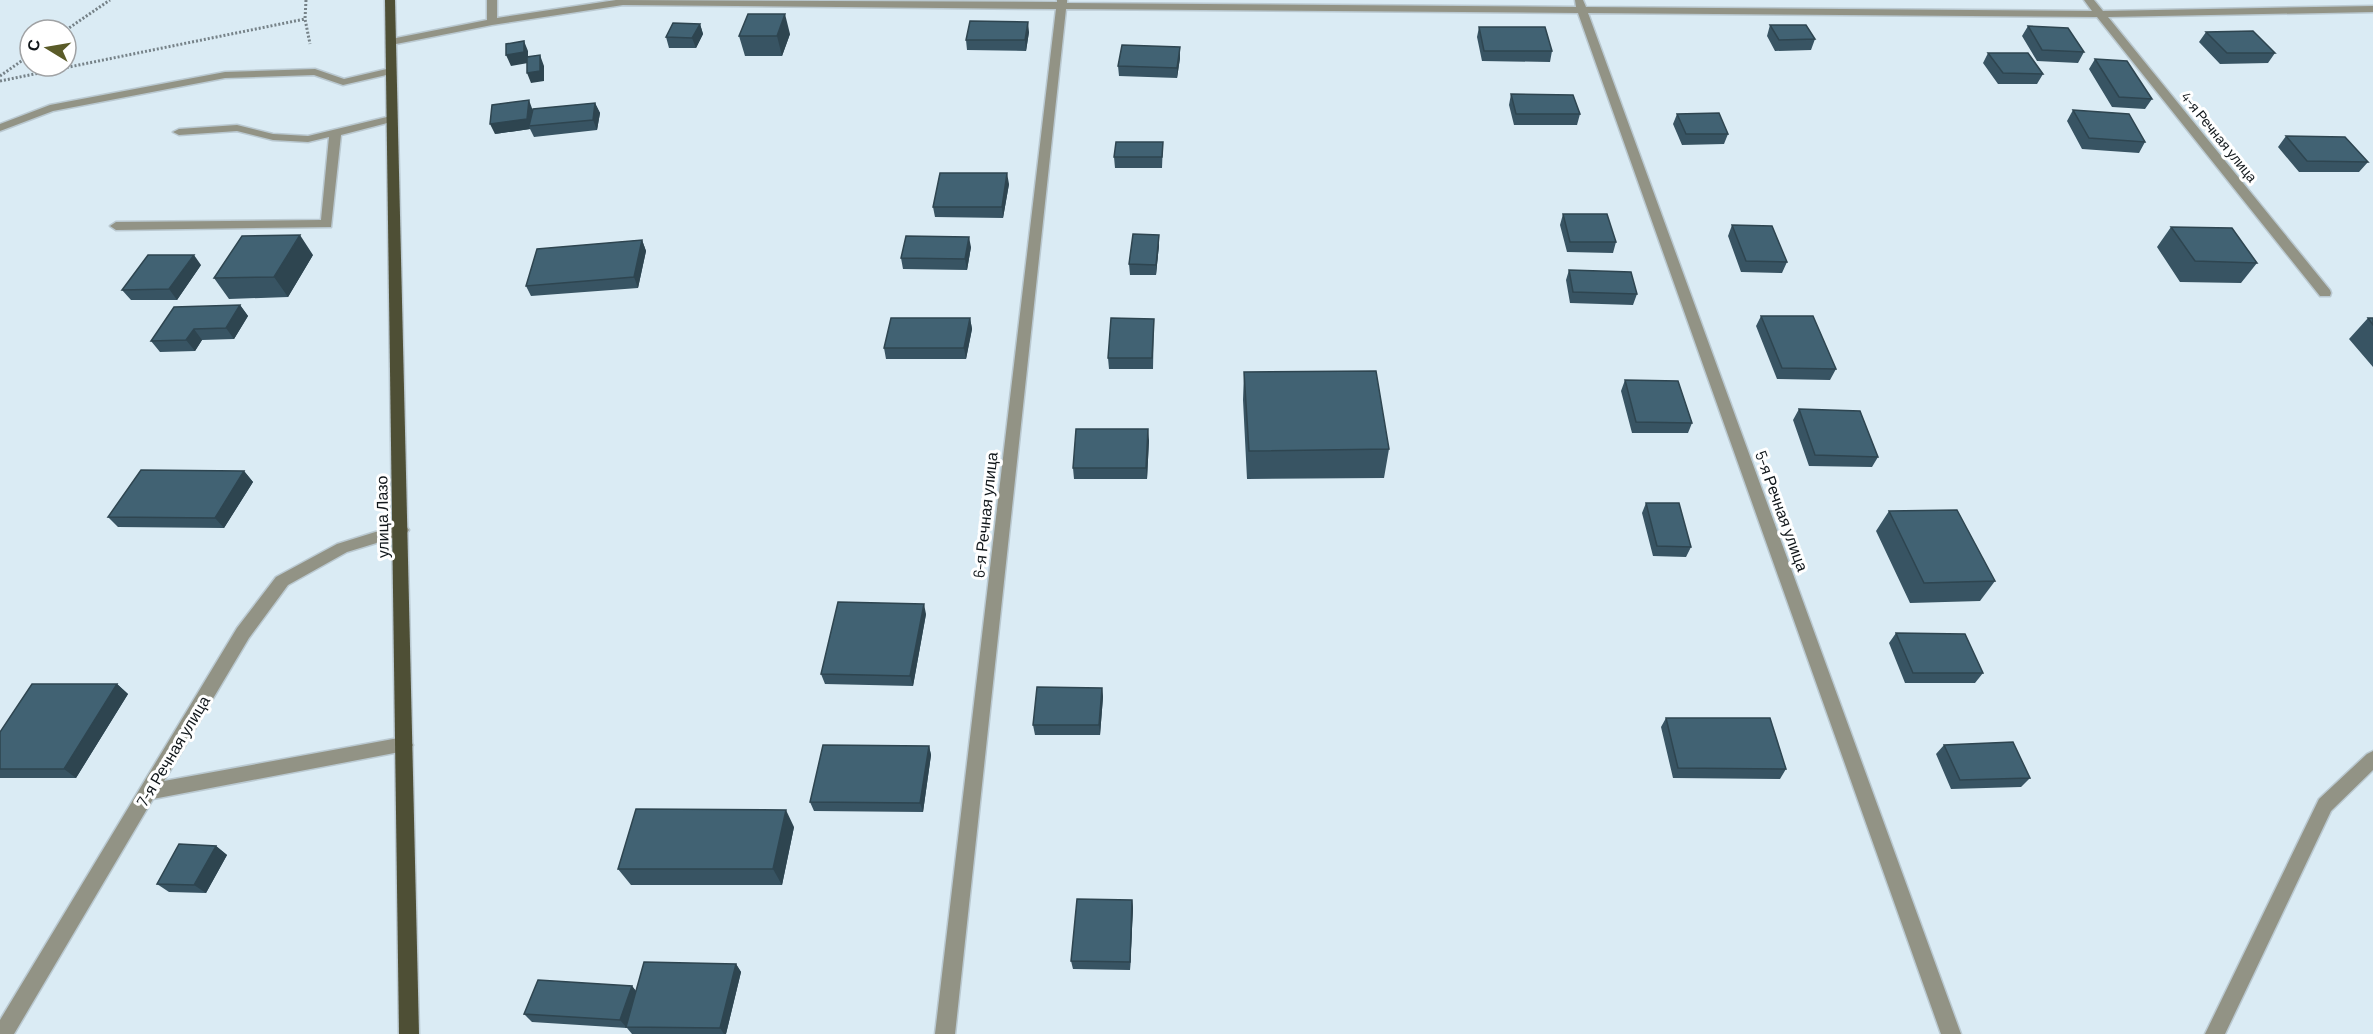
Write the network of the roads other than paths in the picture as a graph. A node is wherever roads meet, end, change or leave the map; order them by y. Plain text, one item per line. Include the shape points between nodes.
1 (390, 0) edge
2 (492, 0) edge
3 (2090, 0) edge
4 (1061, 3) edge
5 (1581, 5) edge
6 (2373, 9) edge
7 (2102, 14) junction
8 (492, 22) junction
9 (391, 42) junction
10 (391, 71) junction
11 (392, 119) junction
12 (0, 128) edge
13 (179, 132) dead end
14 (335, 133) junction
15 (116, 226) dead end
16 (2325, 293) dead end
17 (400, 530) junction
18 (404, 745) junction
19 (2373, 759) edge
20 (149, 792) junction
21 (3, 1034) edge
22 (409, 1034) edge
23 (945, 1034) edge
24 (1951, 1034) edge
25 (2215, 1034) edge

1 - 9 main road, улица Лазо
2 - 8 street
3 - 7 street, 4-я Речная улица
4 - 5 street
4 - 8 street via 623,2
4 - 23 street, 6-я Речная улица
5 - 7 street
5 - 24 street, 5-я Речная улица
6 - 7 street
7 - 16 street, 4-я Речная улица
8 - 9 street
9 - 10 main road, улица Лазо
10 - 11 main road, улица Лазо
10 - 12 street via 343,82 315,72 225,75 50,108
11 - 14 street
11 - 17 main road, улица Лазо
13 - 14 street via 237,128 273,137 308,139
14 - 15 street via 327,224
17 - 18 main road, улица Лазо
17 - 20 street, 7-я Речная улица via 342,548 282,581 243,633
18 - 20 street
18 - 22 main road, улица Лазо
19 - 25 street via 2325,805
20 - 21 street, 7-я Речная улица

